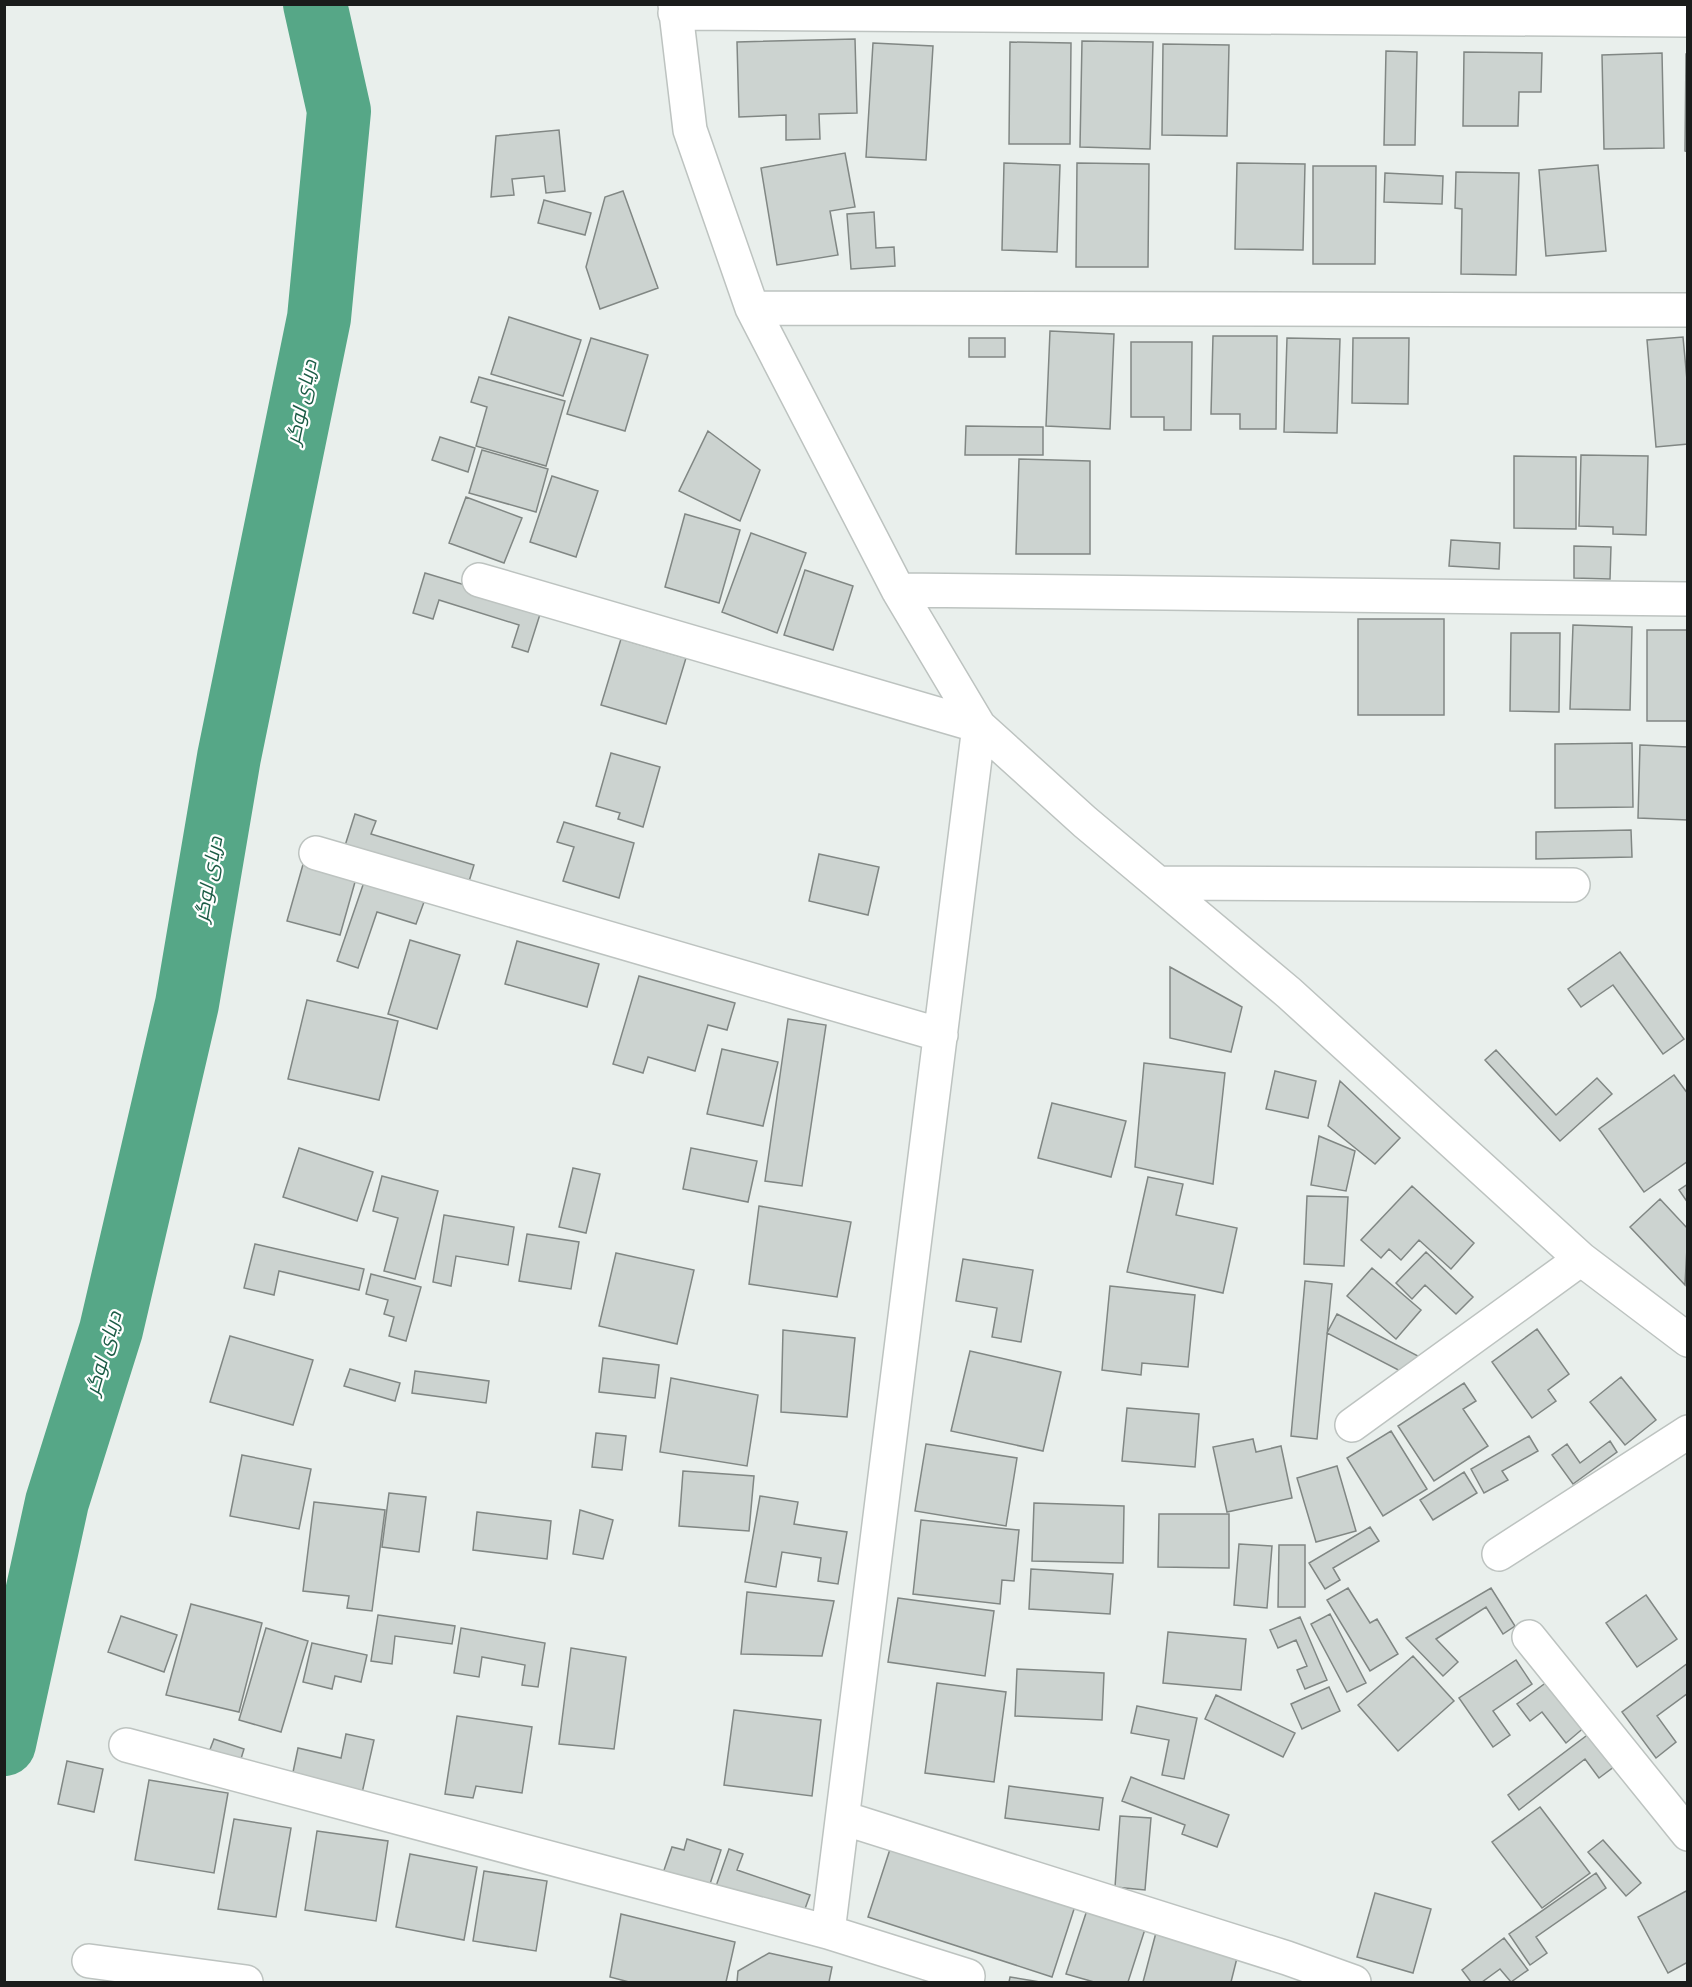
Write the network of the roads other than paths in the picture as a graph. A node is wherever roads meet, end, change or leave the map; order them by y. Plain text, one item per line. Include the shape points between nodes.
1 (675, 9) edge
2 (1688, 20) edge
3 (752, 308) junction
4 (1688, 310) edge
5 (479, 580) dead end
6 (898, 590) junction
7 (1688, 599) edge
8 (979, 726) junction
9 (316, 853) dead end
10 (1159, 883) junction
11 (1573, 885) dead end
12 (941, 1035) junction
13 (1581, 1259) junction
14 (1688, 1340) edge
15 (1352, 1425) dead end
16 (1688, 1432) edge
17 (1499, 1554) dead end
18 (1529, 1637) dead end
19 (126, 1744) dead end
20 (843, 1818) junction
21 (1688, 1834) edge
22 (828, 1932) junction
23 (89, 1961) dead end
24 (246, 1983) edge
25 (967, 1983) edge
26 (1354, 1983) edge

1 - 2 street
1 - 3 street via 690,130
3 - 4 street
3 - 6 street
5 - 8 street
6 - 7 street
6 - 8 street
8 - 10 street
8 - 12 street
9 - 12 street
10 - 11 street
10 - 13 street via 1289,993
12 - 20 street
13 - 14 street
13 - 15 street
16 - 17 street
18 - 21 street
19 - 22 street
20 - 22 street
20 - 26 street via 1287,1958
22 - 25 street via 968,1976
23 - 24 street

